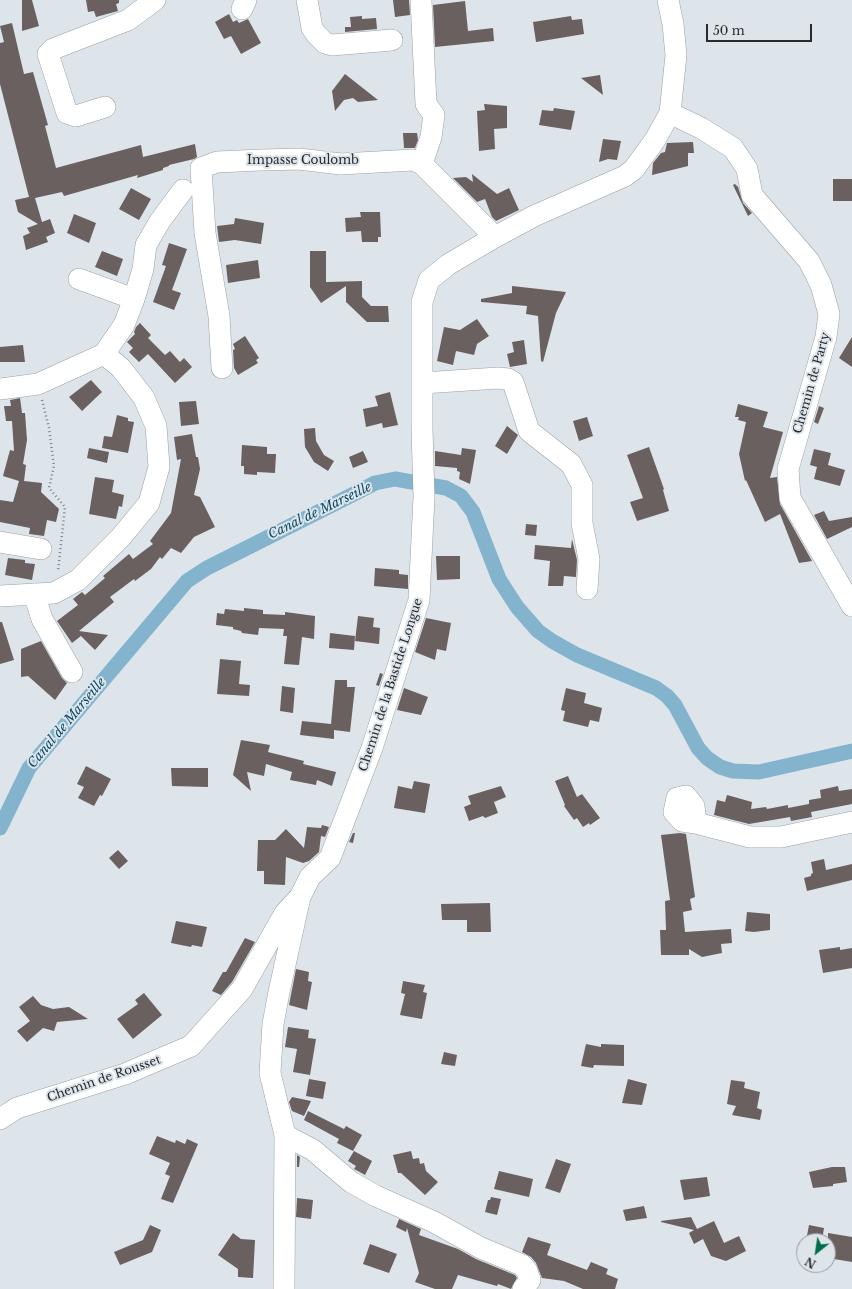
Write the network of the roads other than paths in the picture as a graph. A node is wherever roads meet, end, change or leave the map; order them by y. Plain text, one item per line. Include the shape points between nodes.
1 (155, 0) edge
2 (307, 0) edge
3 (421, 0) edge
4 (668, 0) edge
5 (392, 40) dead end
6 (105, 107) dead end
7 (670, 114) junction
8 (422, 164) junction
9 (183, 190) dead end
10 (495, 237) junction
11 (79, 280) dead end
12 (134, 299) junction
13 (104, 354) junction
14 (222, 368) dead end
15 (423, 383) junction
16 (0, 389) edge
17 (0, 542) edge
18 (41, 550) dead end
19 (587, 589) dead end
20 (44, 593) junction
21 (0, 596) edge
22 (852, 606) edge
23 (72, 672) dead end
24 (696, 822) dead end
25 (852, 822) edge
26 (300, 897) junction
27 (0, 1119) edge
28 (285, 1135) junction
29 (284, 1289) edge
30 (523, 1289) edge

1 - 6 street via 128,20 53,49 48,54 67,113 76,116
2 - 5 street via 312,28 325,44
3 - 8 street via 426,104 434,115 431,137
4 - 7 street, Chemin de la Bastide Longue via 676,55
7 - 10 street, Chemin de la Bastide Longue via 634,169 625,176 534,216
7 - 22 street, Chemin de Party via 702,128 733,148 747,169 752,195 809,261 820,285 829,314 826,337 788,469 790,498
8 - 10 street
8 - 14 street, Impasse Coulomb via 405,159 341,164 299,159 217,162 201,168 205,233 219,316
9 - 12 street via 146,245 143,269
10 - 15 street, Chemin de la Bastide Longue via 449,264 429,280 422,302
11 - 12 street
12 - 13 street via 124,325
13 - 16 street via 38,384
13 - 20 street via 121,368 144,398 156,426 159,467 149,503 121,537 78,580
15 - 19 street via 498,378 513,382 529,431 571,464 582,485 582,523 589,560
15 - 26 street, Chemin de la Bastide Longue via 424,497 419,600 372,748 330,858 310,877
17 - 18 street
20 - 21 street
20 - 23 street via 42,619
24 - 25 street via 750,837 781,837
26 - 27 street, Chemin de Rousset via 285,914 242,989 191,1046 125,1074 17,1108
26 - 28 street, Chemin de la Bastide Longue via 273,1024 270,1066
28 - 29 street, Chemin de la Bastide Longue
28 - 30 street via 313,1150 351,1182 376,1196 434,1222 481,1248 522,1265 530,1280

